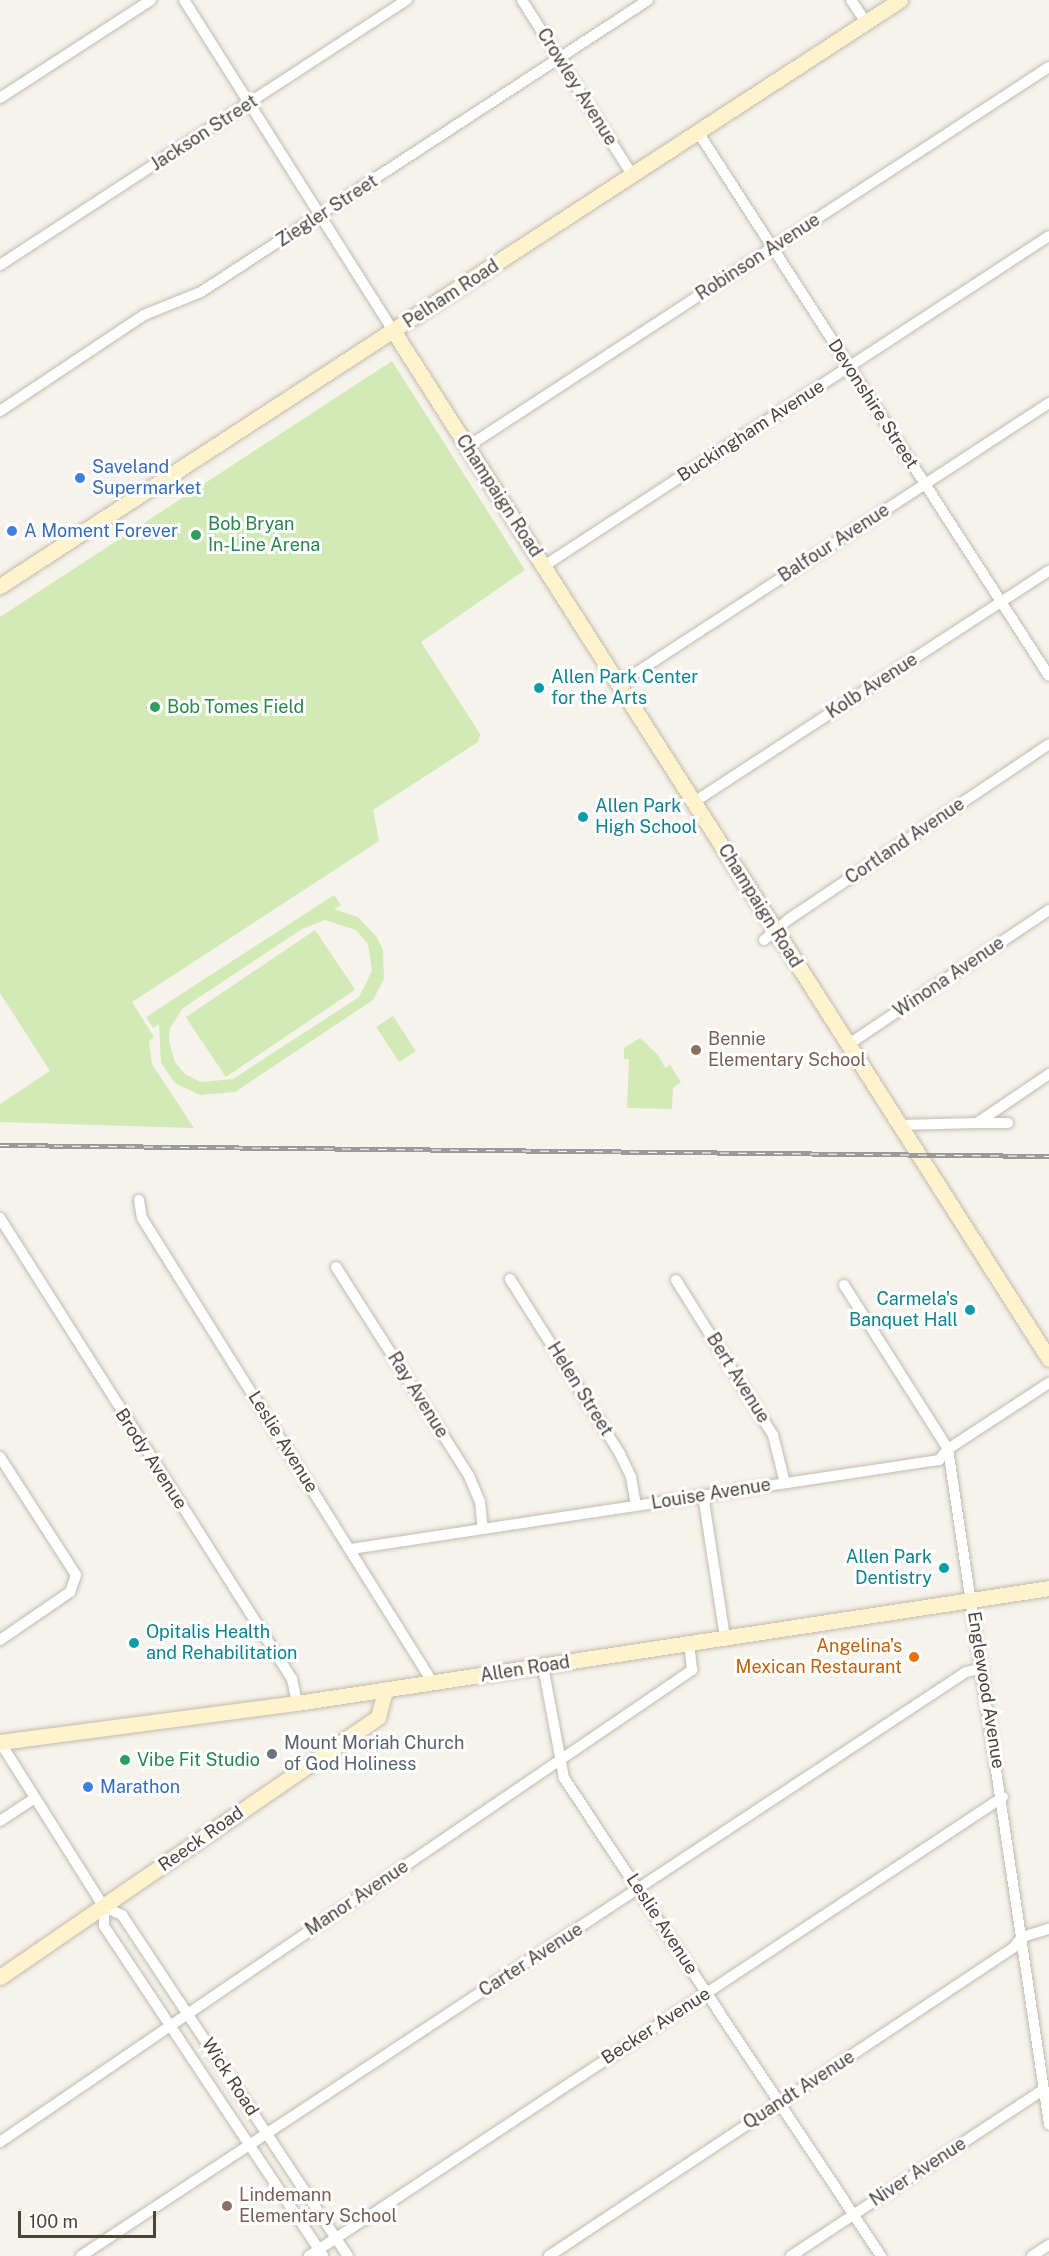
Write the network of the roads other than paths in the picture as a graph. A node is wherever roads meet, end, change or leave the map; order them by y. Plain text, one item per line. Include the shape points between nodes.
1 (150, 0) edge
2 (184, 0) edge
3 (407, 0) edge
4 (522, 0) edge
5 (648, 0) edge
6 (851, 0) edge
7 (900, 0) edge
8 (866, 22) junction
9 (559, 59) junction
10 (1049, 67) edge
11 (0, 98) edge
12 (250, 103) junction
13 (698, 132) junction
14 (632, 175) junction
15 (321, 215) junction
16 (1049, 236) edge
17 (773, 248) junction
18 (0, 265) edge
19 (394, 332) junction
20 (849, 367) junction
21 (1049, 403) edge
22 (0, 411) edge
23 (467, 447) junction
24 (925, 484) junction
25 (544, 566) junction
26 (1049, 571) edge
27 (0, 586) edge
28 (1001, 602) junction
29 (1049, 676) edge
30 (619, 684) junction
31 (1049, 744) edge
32 (694, 802) junction
33 (1049, 910) edge
34 (776, 930) junction
35 (764, 940) dead end
36 (849, 1044) junction
37 (1049, 1074) edge
38 (976, 1123) junction
39 (1008, 1124) dead end
40 (900, 1125) junction
41 (140, 1200) dead end
42 (0, 1218) edge
43 (336, 1267) dead end
44 (510, 1279) dead end
45 (676, 1280) dead end
46 (844, 1285) dead end
47 (1049, 1359) edge
48 (1049, 1383) edge
49 (948, 1449) junction
50 (0, 1457) edge
51 (785, 1483) junction
52 (703, 1495) junction
53 (636, 1506) junction
54 (483, 1529) junction
55 (351, 1549) junction
56 (1049, 1588) edge
57 (972, 1600) junction
58 (725, 1637) junction
59 (0, 1640) edge
60 (689, 1643) junction
61 (543, 1666) junction
62 (983, 1668) junction
63 (433, 1683) junction
64 (384, 1690) junction
65 (297, 1703) junction
66 (0, 1742) edge
67 (558, 1761) junction
68 (1003, 1797) junction
69 (35, 1798) junction
70 (0, 1821) edge
71 (640, 1888) junction
72 (104, 1907) junction
73 (1049, 1929) edge
74 (1022, 1937) junction
75 (0, 1977) edge
76 (707, 1992) junction
77 (189, 2013) junction
78 (171, 2026) junction
79 (1044, 2089) junction
80 (780, 2102) junction
81 (1049, 2124) edge
82 (267, 2134) junction
83 (0, 2142) edge
84 (249, 2145) junction
85 (854, 2214) junction
86 (335, 2237) junction
87 (1049, 2245) edge
88 (317, 2254) edge
89 (81, 2256) edge
90 (348, 2256) edge
91 (549, 2256) edge
92 (791, 2256) edge
93 (881, 2256) edge
94 (1032, 2256) edge

1 - 11 street
2 - 12 street
3 - 12 street, Jackson Street
4 - 9 street, Crowley Avenue
5 - 9 street, Ziegler Street
6 - 8 street
7 - 8 main road, Pelham Road
8 - 13 main road, Pelham Road
9 - 14 street, Crowley Avenue
9 - 15 street, Ziegler Street
10 - 17 street, Robinson Avenue
12 - 15 street
12 - 18 street, Jackson Street
13 - 14 main road, Pelham Road
13 - 17 street, Devonshire Street
14 - 19 main road, Pelham Road
15 - 19 street
15 - 22 street, Ziegler Street via 201,292 144,315
16 - 20 street, Buckingham Avenue
17 - 20 street, Devonshire Street
17 - 23 street, Robinson Avenue
19 - 23 main road, Champaign Road
19 - 27 main road, Pelham Road
20 - 24 street, Devonshire Street
20 - 25 street, Buckingham Avenue
21 - 24 street, Balfour Avenue
23 - 25 main road, Champaign Road
24 - 28 street, Devonshire Street
24 - 30 street, Balfour Avenue
25 - 30 main road, Champaign Road
26 - 28 street, Kolb Avenue
28 - 29 street, Devonshire Street
28 - 32 street, Kolb Avenue
30 - 32 main road, Champaign Road
31 - 34 street, Cortland Avenue
32 - 34 main road, Champaign Road
33 - 36 street, Winona Avenue
34 - 35 street, Cortland Avenue
34 - 36 main road, Champaign Road
36 - 40 main road, Champaign Road
37 - 38 street
38 - 39 street
38 - 40 street
40 - 47 main road, Champaign Road
41 - 55 street, Leslie Avenue via 142,1218
42 - 65 street, Brody Avenue via 292,1679
43 - 54 street, Ray Avenue via 469,1476 480,1502
44 - 53 street, Helen Street via 620,1452 631,1477
45 - 51 street, Bert Avenue via 773,1435
46 - 49 street, Englewood Avenue
48 - 49 street, Louise Avenue
49 - 51 street, Louise Avenue via 939,1460
49 - 57 street, Englewood Avenue
50 - 59 street via 76,1575 70,1592
51 - 52 street, Louise Avenue
52 - 53 street, Louise Avenue
52 - 58 street
53 - 54 street, Louise Avenue
54 - 55 street, Louise Avenue
55 - 63 street, Leslie Avenue
56 - 57 main road, Allen Road
57 - 58 main road, Allen Road
57 - 62 street, Englewood Avenue
58 - 60 main road, Allen Road
60 - 61 main road, Allen Road
60 - 67 street, Manor Avenue via 692,1670
61 - 63 main road, Allen Road
61 - 67 street, Leslie Avenue
62 - 68 street, Englewood Avenue
62 - 71 street, Carter Avenue via 966,1672
63 - 64 main road, Allen Road
64 - 65 main road, Allen Road
64 - 72 main road, Reeck Road via 378,1717
65 - 66 main road, Allen Road
66 - 69 street, Wick Road
67 - 71 street, Leslie Avenue via 564,1778
67 - 77 street, Manor Avenue
68 - 74 street, Englewood Avenue
68 - 76 street, Becker Avenue
69 - 70 street
69 - 72 street, Wick Road
71 - 76 street, Leslie Avenue
71 - 82 street, Carter Avenue
72 - 75 main road, Reeck Road
72 - 77 street, Wick Road via 122,1915
72 - 78 street, Wick Road via 104,1926
73 - 74 street, Quandt Avenue
74 - 79 street, Englewood Avenue
74 - 80 street, Quandt Avenue via 1012,1948
76 - 80 street, Leslie Avenue
76 - 86 street, Becker Avenue
77 - 78 street, Manor Avenue
77 - 82 street, Wick Road
78 - 83 street, Manor Avenue
78 - 84 street, Wick Road
79 - 81 street, Englewood Avenue
79 - 85 street, Niver Avenue
80 - 85 street, Leslie Avenue
80 - 91 street, Quandt Avenue
82 - 84 street, Carter Avenue
82 - 86 street, Wick Road
84 - 88 street, Wick Road
84 - 89 street, Carter Avenue
85 - 92 street, Niver Avenue
85 - 93 street, Leslie Avenue
86 - 88 street, Becker Avenue
86 - 90 street, Wick Road
87 - 94 street

